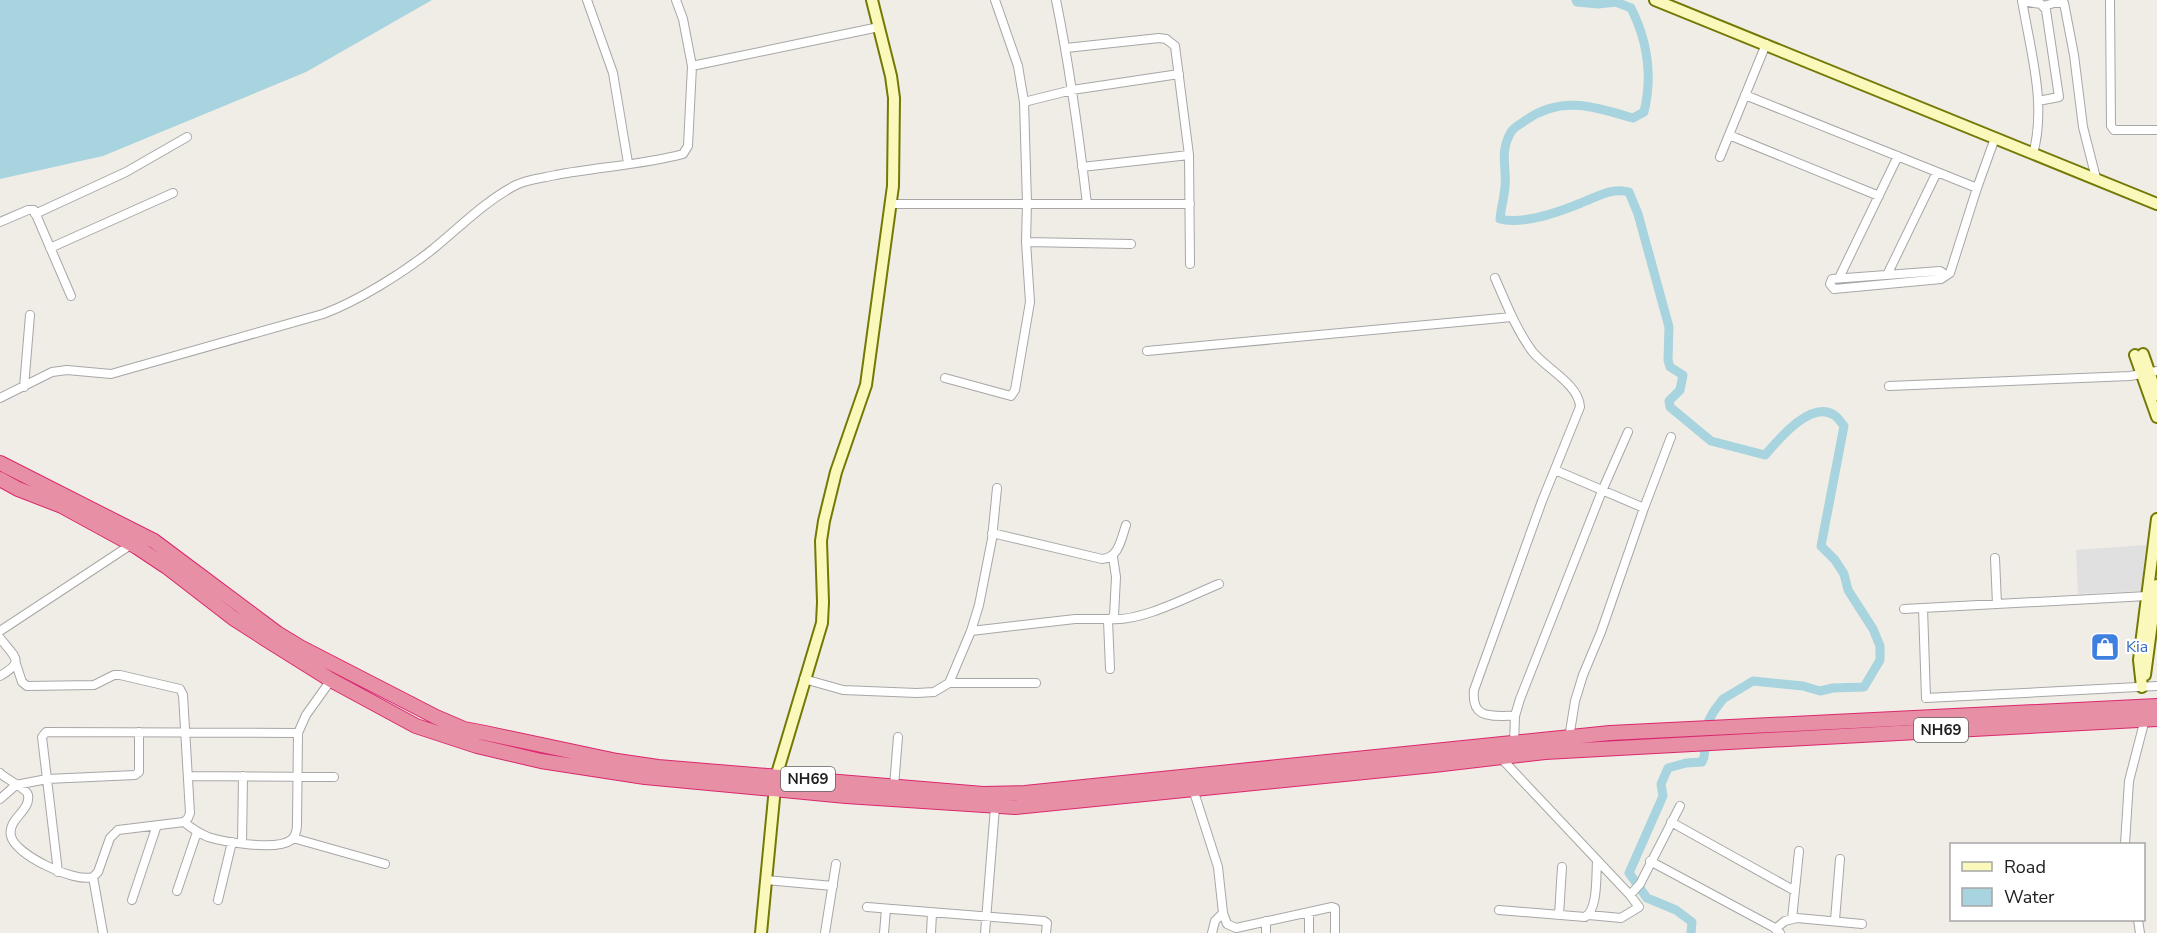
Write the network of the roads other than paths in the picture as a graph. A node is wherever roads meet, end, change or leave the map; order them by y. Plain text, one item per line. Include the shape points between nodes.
1 (587, 0) edge
2 (676, 0) edge
3 (872, 0) edge
4 (995, 0) edge
5 (1056, 0) edge
6 (1655, 0) edge
7 (2110, 0) edge
8 (2022, 1) edge
9 (2044, 6) junction
10 (879, 27) junction
11 (1766, 44) junction
12 (1066, 48) junction
13 (692, 66) junction
14 (1179, 74) junction
15 (1072, 90) junction
16 (1745, 95) junction
17 (2038, 101) junction
18 (1024, 102) junction
19 (2157, 130) edge
20 (1729, 135) junction
21 (187, 137) dead end
22 (1995, 138) junction
23 (2033, 154) junction
24 (1189, 155) junction
25 (1898, 156) junction
26 (1720, 157) dead end
27 (628, 163) junction
28 (1082, 167) junction
29 (1937, 172) junction
30 (2096, 178) junction
31 (1977, 188) junction
32 (173, 193) dead end
33 (1879, 196) junction
34 (1027, 203) junction
35 (890, 204) junction
36 (1087, 204) junction
37 (1190, 204) junction
38 (2157, 204) edge
39 (35, 214) junction
40 (0, 222) edge
41 (1026, 242) junction
42 (1131, 244) dead end
43 (50, 248) junction
44 (1190, 264) dead end
45 (1888, 273) junction
46 (1946, 275) junction
47 (1495, 278) dead end
48 (1839, 278) junction
49 (71, 296) dead end
50 (30, 315) dead end
51 (1512, 317) junction
52 (1147, 351) dead end
53 (2139, 355) dead end
54 (2149, 373) edge
55 (945, 378) dead end
56 (1889, 386) dead end
57 (24, 387) junction
58 (2157, 395) edge
59 (0, 398) edge
60 (2157, 417) edge
61 (1628, 432) dead end
62 (1671, 436) dead end
63 (0, 463) edge
64 (1555, 470) junction
65 (0, 479) edge
66 (997, 488) dead end
67 (1602, 491) junction
68 (1644, 508) junction
69 (2157, 519) edge
70 (1126, 525) dead end
71 (992, 532) junction
72 (2156, 538) edge
73 (132, 544) junction
74 (1113, 557) junction
75 (1995, 558) dead end
76 (1219, 584) dead end
77 (2157, 585) edge
78 (2147, 596) junction
79 (1997, 604) junction
80 (2156, 606) edge
81 (1923, 608) junction
82 (1904, 609) dead end
83 (1109, 619) junction
84 (0, 631) edge
85 (971, 632) junction
86 (0, 638) edge
87 (16, 664) junction
88 (1110, 669) dead end
89 (0, 676) edge
90 (804, 679) junction
91 (331, 680) junction
92 (949, 682) junction
93 (1036, 683) dead end
94 (2157, 686) edge
95 (2142, 687) junction
96 (2157, 706) edge
97 (1515, 716) junction
98 (2151, 719) edge
99 (139, 732) junction
100 (185, 732) junction
101 (298, 733) junction
102 (462, 734) junction
103 (898, 737) dead end
104 (1569, 738) junction
105 (1514, 749) junction
106 (1500, 757) junction
107 (0, 773) edge
108 (299, 775) junction
109 (188, 776) junction
110 (243, 776) junction
111 (334, 777) dead end
112 (47, 779) junction
113 (775, 783) junction
114 (16, 786) junction
115 (894, 786) junction
116 (1193, 789) junction
117 (0, 799) edge
118 (1680, 806) dead end
119 (995, 807) junction
120 (184, 822) junction
121 (1671, 822) junction
122 (157, 825) junction
123 (197, 832) junction
124 (293, 838) junction
125 (232, 842) junction
126 (242, 843) junction
127 (2125, 843) edge
128 (1799, 851) dead end
129 (1840, 859) dead end
130 (1597, 861) junction
131 (1650, 861) junction
132 (385, 864) dead end
133 (836, 864) dead end
134 (1562, 867) dead end
135 (58, 872) junction
136 (93, 878) junction
137 (766, 880) junction
138 (833, 885) junction
139 (1635, 890) junction
140 (177, 891) dead end
141 (1795, 891) junction
142 (132, 900) dead end
143 (218, 900) dead end
144 (867, 908) dead end
145 (886, 909) junction
146 (1499, 910) dead end
147 (1309, 912) junction
148 (932, 913) junction
149 (1222, 913) junction
150 (1559, 915) junction
151 (1589, 915) junction
152 (986, 917) junction
153 (1792, 919) junction
154 (1834, 920) junction
155 (1266, 921) junction
156 (1862, 924) dead end
157 (1242, 930) edge
158 (1778, 931) edge
159 (102, 933) edge
160 (761, 933) edge
161 (825, 933) edge
162 (884, 933) edge
163 (931, 933) edge
164 (985, 933) edge
165 (1046, 933) edge
166 (1212, 933) edge
167 (1266, 933) edge
168 (1309, 933) edge
169 (1335, 933) edge

1 - 27 street via 613,73
2 - 13 street
3 - 10 street
4 - 18 street via 1018,66
5 - 12 street
6 - 11 street
7 - 19 street via 2110,126 2114,130
8 - 9 street
8 - 17 street
9 - 17 street via 2059,97
9 - 30 street via 2064,3
10 - 13 street
10 - 35 street via 894,99
11 - 16 street
11 - 22 street
12 - 14 street via 1166,39 1175,46
12 - 15 street
13 - 27 street via 686,152
14 - 15 street
14 - 24 street
15 - 18 street
15 - 28 street
16 - 20 street
16 - 25 street
17 - 23 street via 2039,130
18 - 34 street
20 - 26 street
20 - 33 street
21 - 39 street via 126,172
22 - 23 street
22 - 31 street
23 - 30 street
24 - 28 street
24 - 37 street
25 - 29 street
25 - 33 street
27 - 57 street via 519,184 500,194 431,250 333,310 111,374 52,372
28 - 36 street
29 - 31 street
29 - 45 street
30 - 38 street
31 - 46 street via 1952,271
32 - 43 street
33 - 48 street
34 - 35 street
34 - 36 street
34 - 41 street
35 - 90 street via 866,385 824,521 822,623
36 - 37 street
37 - 44 street
39 - 40 street via 28,210
39 - 43 street
41 - 42 street
41 - 55 street via 1029,302 1015,390 1011,396
43 - 49 street
45 - 46 street via 1940,271
45 - 48 street
46 - 48 street via 1941,279 1832,289 1830,281
47 - 51 street
50 - 57 street
51 - 52 street
51 - 64 street via 1532,350 1579,398 1578,414
53 - 54 street
54 - 56 street
54 - 58 street
54 - 60 street
57 - 59 street
61 - 67 street
62 - 68 street
63 - 102 highway, NH69 via 154,541 277,633
64 - 67 street
64 - 97 street via 1474,690 1477,711
65 - 73 highway, NH69 via 62,506
66 - 71 street
67 - 68 street
67 - 97 street
68 - 104 street via 1583,675
69 - 72 street
70 - 74 street
71 - 74 street via 1102,559
71 - 85 street
72 - 78 street
73 - 84 street
73 - 91 highway, NH69 via 233,618
74 - 83 street via 1114,616
75 - 79 street
76 - 83 street via 1146,614
77 - 80 street
78 - 79 street
78 - 80 street
78 - 95 street via 2139,660
79 - 81 street
80 - 95 street
81 - 82 street
81 - 95 street via 1926,698
83 - 85 street via 1075,619
83 - 88 street
85 - 92 street
86 - 87 street
87 - 89 street
87 - 100 street via 27,686 94,685 120,675 176,687 183,694
90 - 92 street via 843,690 917,693 934,692
90 - 113 street
91 - 101 street
91 - 102 highway, NH69 via 416,726
92 - 93 street
94 - 95 street
96 - 104 highway, NH69
97 - 105 street
98 - 105 highway, NH69 via 1688,744
98 - 127 street via 2129,781
99 - 100 street
99 - 112 street via 139,772 135,775
99 - 112 street via 46,732 42,737
100 - 101 street
100 - 109 street
101 - 108 street
102 - 113 highway, NH69 via 477,746 623,774
103 - 115 street
104 - 105 highway, NH69
105 - 106 highway, NH69
105 - 115 highway, NH69 via 1024,793 983,794
106 - 116 highway, NH69
106 - 130 street
107 - 114 street
108 - 110 street
108 - 111 street
108 - 124 street
109 - 110 street
109 - 120 street via 190,813
110 - 126 street
112 - 114 street
112 - 135 street
113 - 115 highway, NH69
113 - 119 highway, NH69 via 846,796
113 - 137 street
114 - 117 street
114 - 135 street via 25,788 28,802 11,825 13,842
116 - 119 highway, NH69
116 - 149 street via 1218,867
118 - 121 street
119 - 152 street
120 - 122 street
120 - 123 street
121 - 131 street
121 - 141 street
122 - 136 street via 113,833
122 - 142 street
123 - 125 street
123 - 140 street
124 - 126 street via 279,845
124 - 132 street
125 - 126 street
125 - 143 street
128 - 141 street
129 - 154 street
130 - 139 street
130 - 151 street
131 - 139 street
131 - 158 street
133 - 138 street
134 - 150 street
135 - 136 street via 81,879
136 - 159 street
137 - 138 street
137 - 160 street
138 - 161 street
139 - 151 street via 1639,907 1627,916
141 - 153 street
144 - 145 street
145 - 148 street
145 - 162 street
146 - 150 street
147 - 155 street
147 - 168 street
147 - 169 street via 1334,907
148 - 152 street
148 - 163 street
149 - 157 street via 1227,924
149 - 166 street
150 - 151 street
152 - 164 street
152 - 165 street via 1044,921
153 - 154 street
153 - 158 street via 1785,921
154 - 156 street
155 - 157 street
155 - 167 street

